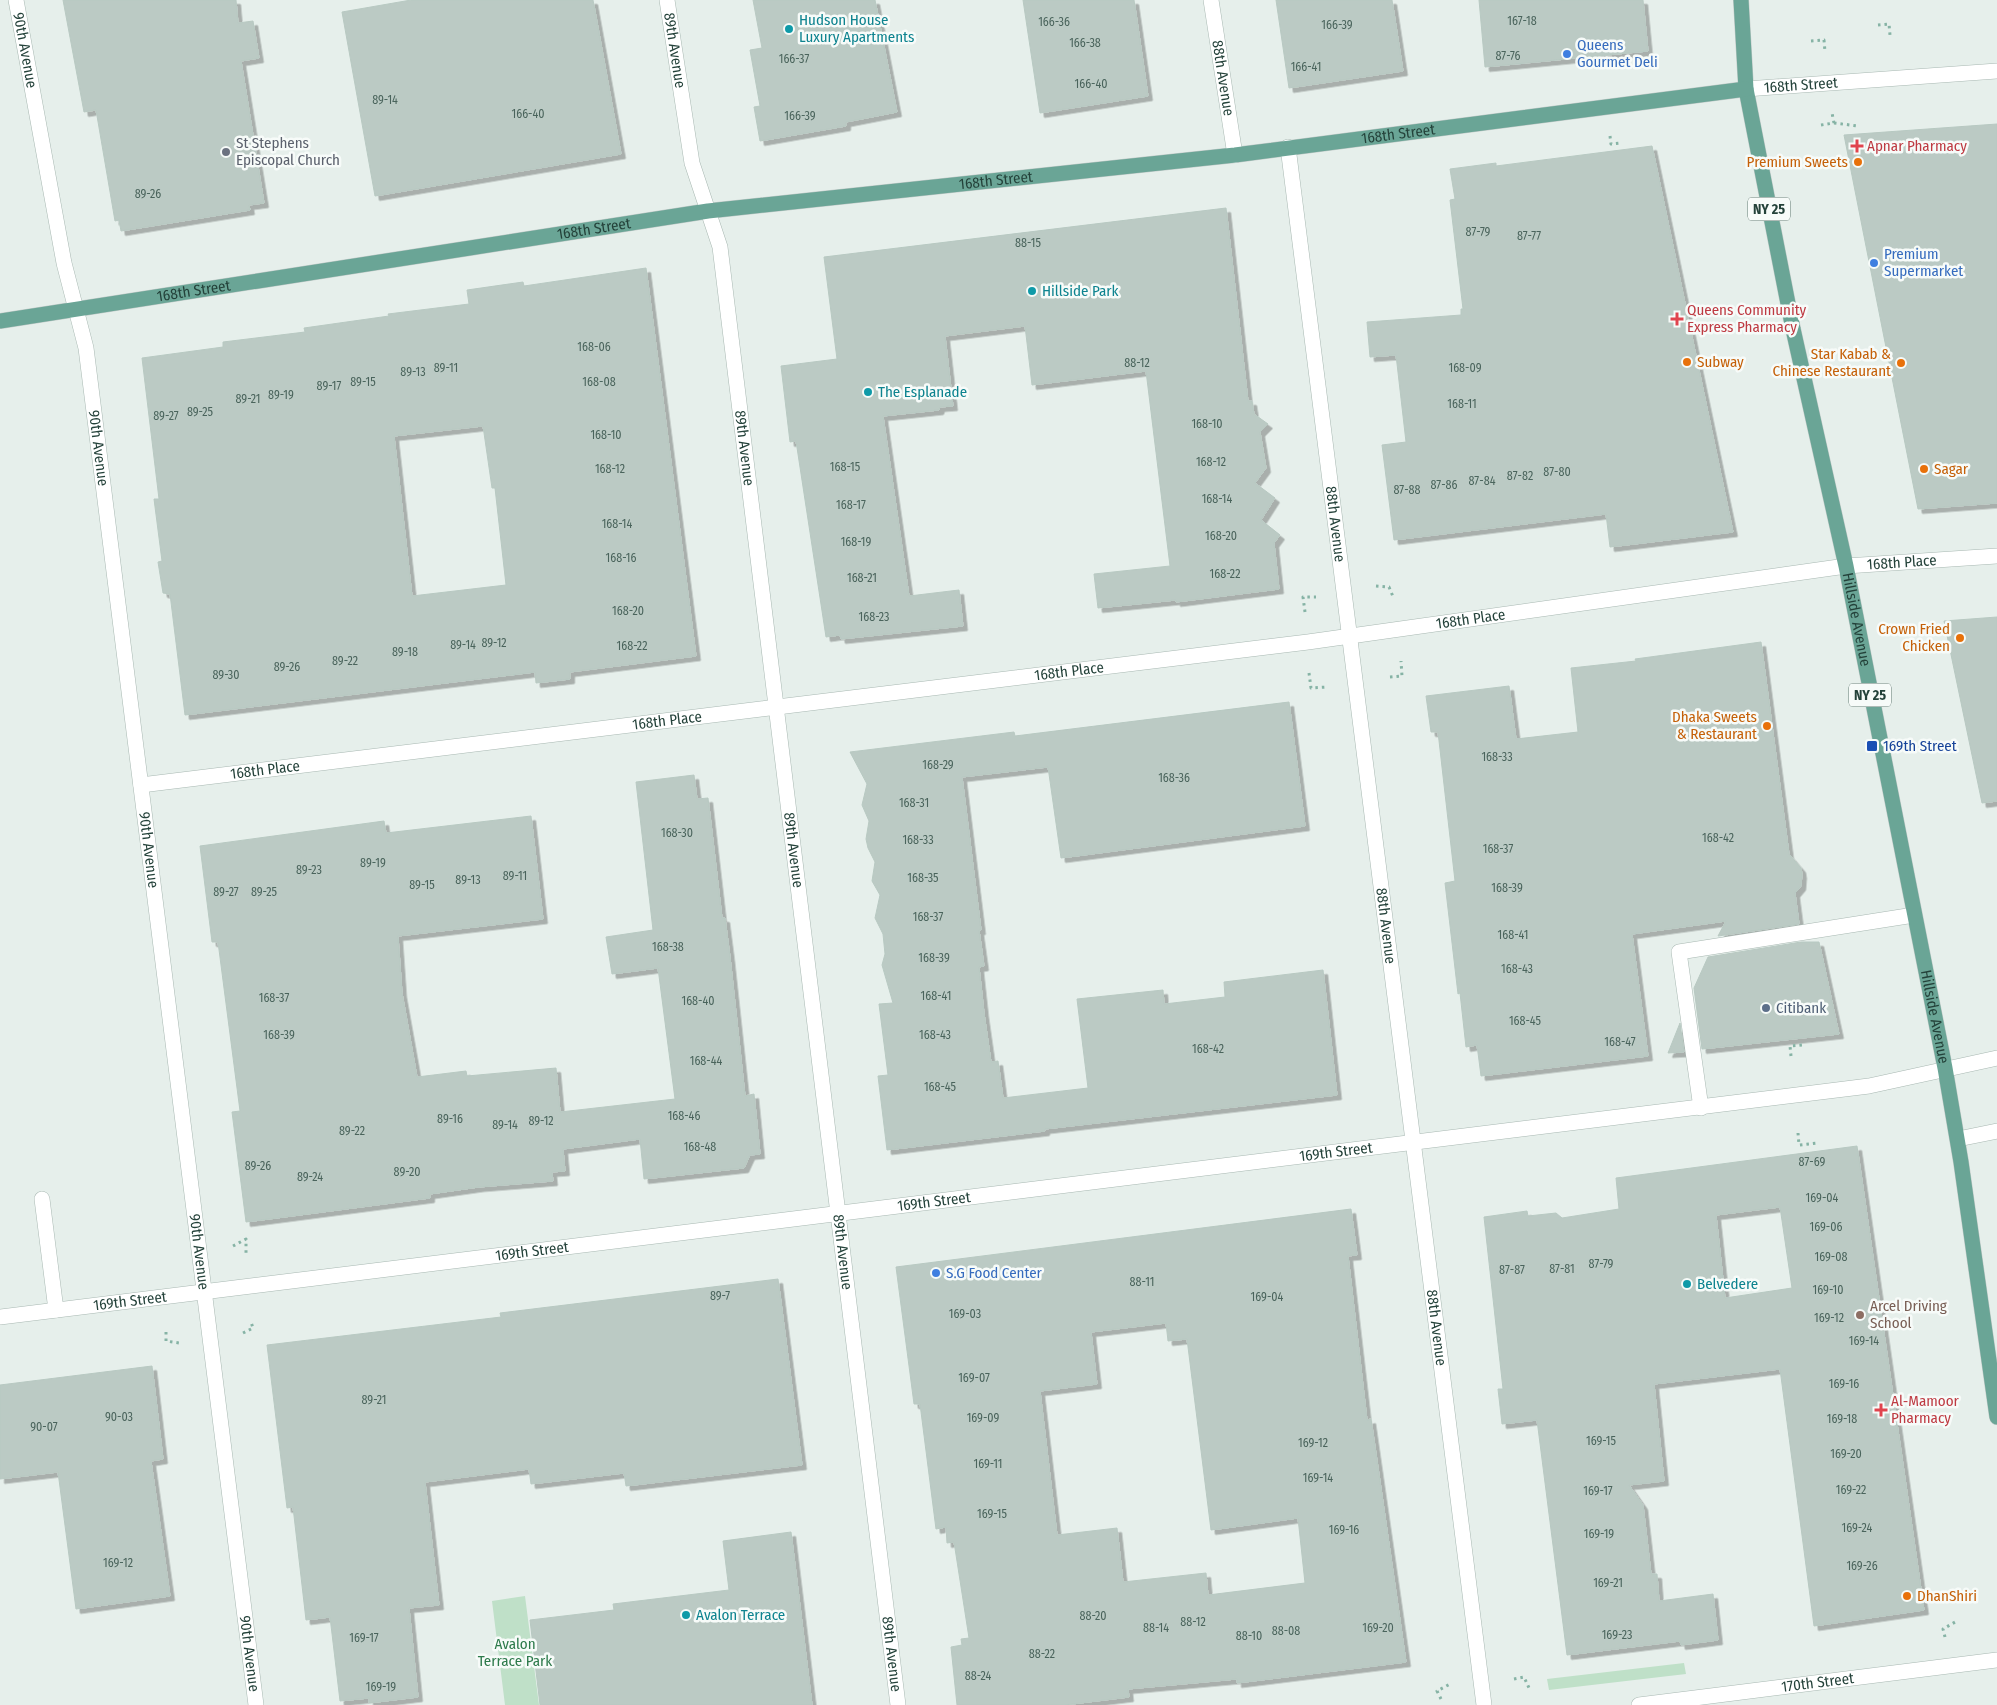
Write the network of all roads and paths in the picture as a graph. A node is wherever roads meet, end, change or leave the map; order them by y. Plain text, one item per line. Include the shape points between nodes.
1 (16, 0) edge
2 (666, 0) edge
3 (1211, 0) edge
4 (1741, 0) edge
5 (1878, 25) dead end
6 (1890, 36) dead end
7 (1811, 41) dead end
8 (1825, 52) dead end
9 (1606, 60) dead end
10 (1599, 69) dead end
11 (1997, 70) edge
12 (1746, 89) junction
13 (1832, 111) dead end
14 (1834, 123) junction
15 (1821, 125) dead end
16 (1858, 126) dead end
17 (1610, 136) dead end
18 (1620, 143) dead end
19 (1288, 148) junction
20 (1235, 155) junction
21 (708, 211) junction
22 (76, 310) junction
23 (0, 321) edge
24 (1997, 556) edge
25 (1846, 566) junction
26 (1376, 586) dead end
27 (1316, 597) dead end
28 (1395, 600) dead end
29 (1305, 612) dead end
30 (1350, 636) junction
31 (1400, 661) dead end
32 (1309, 673) dead end
33 (1390, 677) dead end
34 (1330, 687) dead end
35 (776, 707) junction
36 (141, 785) junction
37 (1914, 915) junction
38 (1802, 1045) dead end
39 (1791, 1056) dead end
40 (1997, 1058) edge
41 (1945, 1068) junction
42 (1700, 1108) junction
43 (1997, 1132) edge
44 (1798, 1133) dead end
45 (1958, 1139) junction
46 (1414, 1143) junction
47 (1818, 1143) dead end
48 (42, 1199) dead end
49 (838, 1214) junction
50 (233, 1246) dead end
51 (246, 1255) dead end
52 (204, 1292) junction
53 (56, 1310) junction
54 (0, 1317) edge
55 (252, 1322) dead end
56 (166, 1332) dead end
57 (243, 1334) dead end
58 (179, 1343) dead end
59 (1997, 1418) edge
60 (1957, 1621) dead end
61 (1945, 1637) dead end
62 (1997, 1660) edge
63 (1514, 1679) dead end
64 (1450, 1684) dead end
65 (1529, 1688) dead end
66 (1441, 1699) dead end
67 (256, 1705) edge
68 (898, 1705) edge
69 (1484, 1705) edge
70 (1639, 1705) edge

1 - 22 street, 90th Avenue via 64,263
2 - 21 street, 89th Avenue via 692,163
3 - 20 street, 88th Avenue
4 - 12 main road, Hillside Avenue / NY 25
5 - 6 path via 1889,24
7 - 8 path via 1824,40
9 - 10 path via 1599,60
11 - 12 street, 168th Street
12 - 19 main road, 168th Street
12 - 25 main road, Hillside Avenue / NY 25 via 1793,329
13 - 14 path
14 - 15 path
14 - 16 path
17 - 18 path via 1611,144
19 - 20 main road, 168th Street
19 - 30 street, 88th Avenue
20 - 21 main road, 168th Street
21 - 22 main road, 168th Street
21 - 35 street, 89th Avenue via 720,247
22 - 23 main road, 168th Street
22 - 36 street, 90th Avenue via 86,348
24 - 25 street, 168th Place
25 - 30 street, 168th Place
25 - 37 main road, Hillside Avenue / NY 25
26 - 28 path via 1390,587
27 - 29 path via 1304,597
30 - 35 street, 168th Place
30 - 46 street, 88th Avenue
31 - 33 path via 1402,676
32 - 34 path via 1311,688
35 - 36 street, 168th Place
35 - 49 street, 89th Avenue
36 - 52 street, 90th Avenue
37 - 41 main road, Hillside Avenue / NY 25
37 - 42 street via 1679,952
38 - 39 path via 1790,1046
40 - 41 street, 169th Street
41 - 42 street, 169th Street via 1869,1086
41 - 45 main road, Hillside Avenue / NY 25
42 - 46 street, 169th Street
43 - 45 street
44 - 47 path via 1800,1144
45 - 59 main road, Hillside Avenue / NY 25
46 - 49 street, 169th Street
46 - 69 street, 88th Avenue
48 - 53 street
49 - 52 street, 169th Street
49 - 68 street, 89th Avenue
50 - 51 path via 246,1239
52 - 53 street, 169th Street
52 - 67 street, 90th Avenue
53 - 54 street, 169th Street
55 - 57 path via 253,1328
56 - 58 path via 166,1341
60 - 61 path via 1943,1629
62 - 70 street, 170th Street
63 - 65 path via 1524,1678
64 - 66 path via 1437,1691

